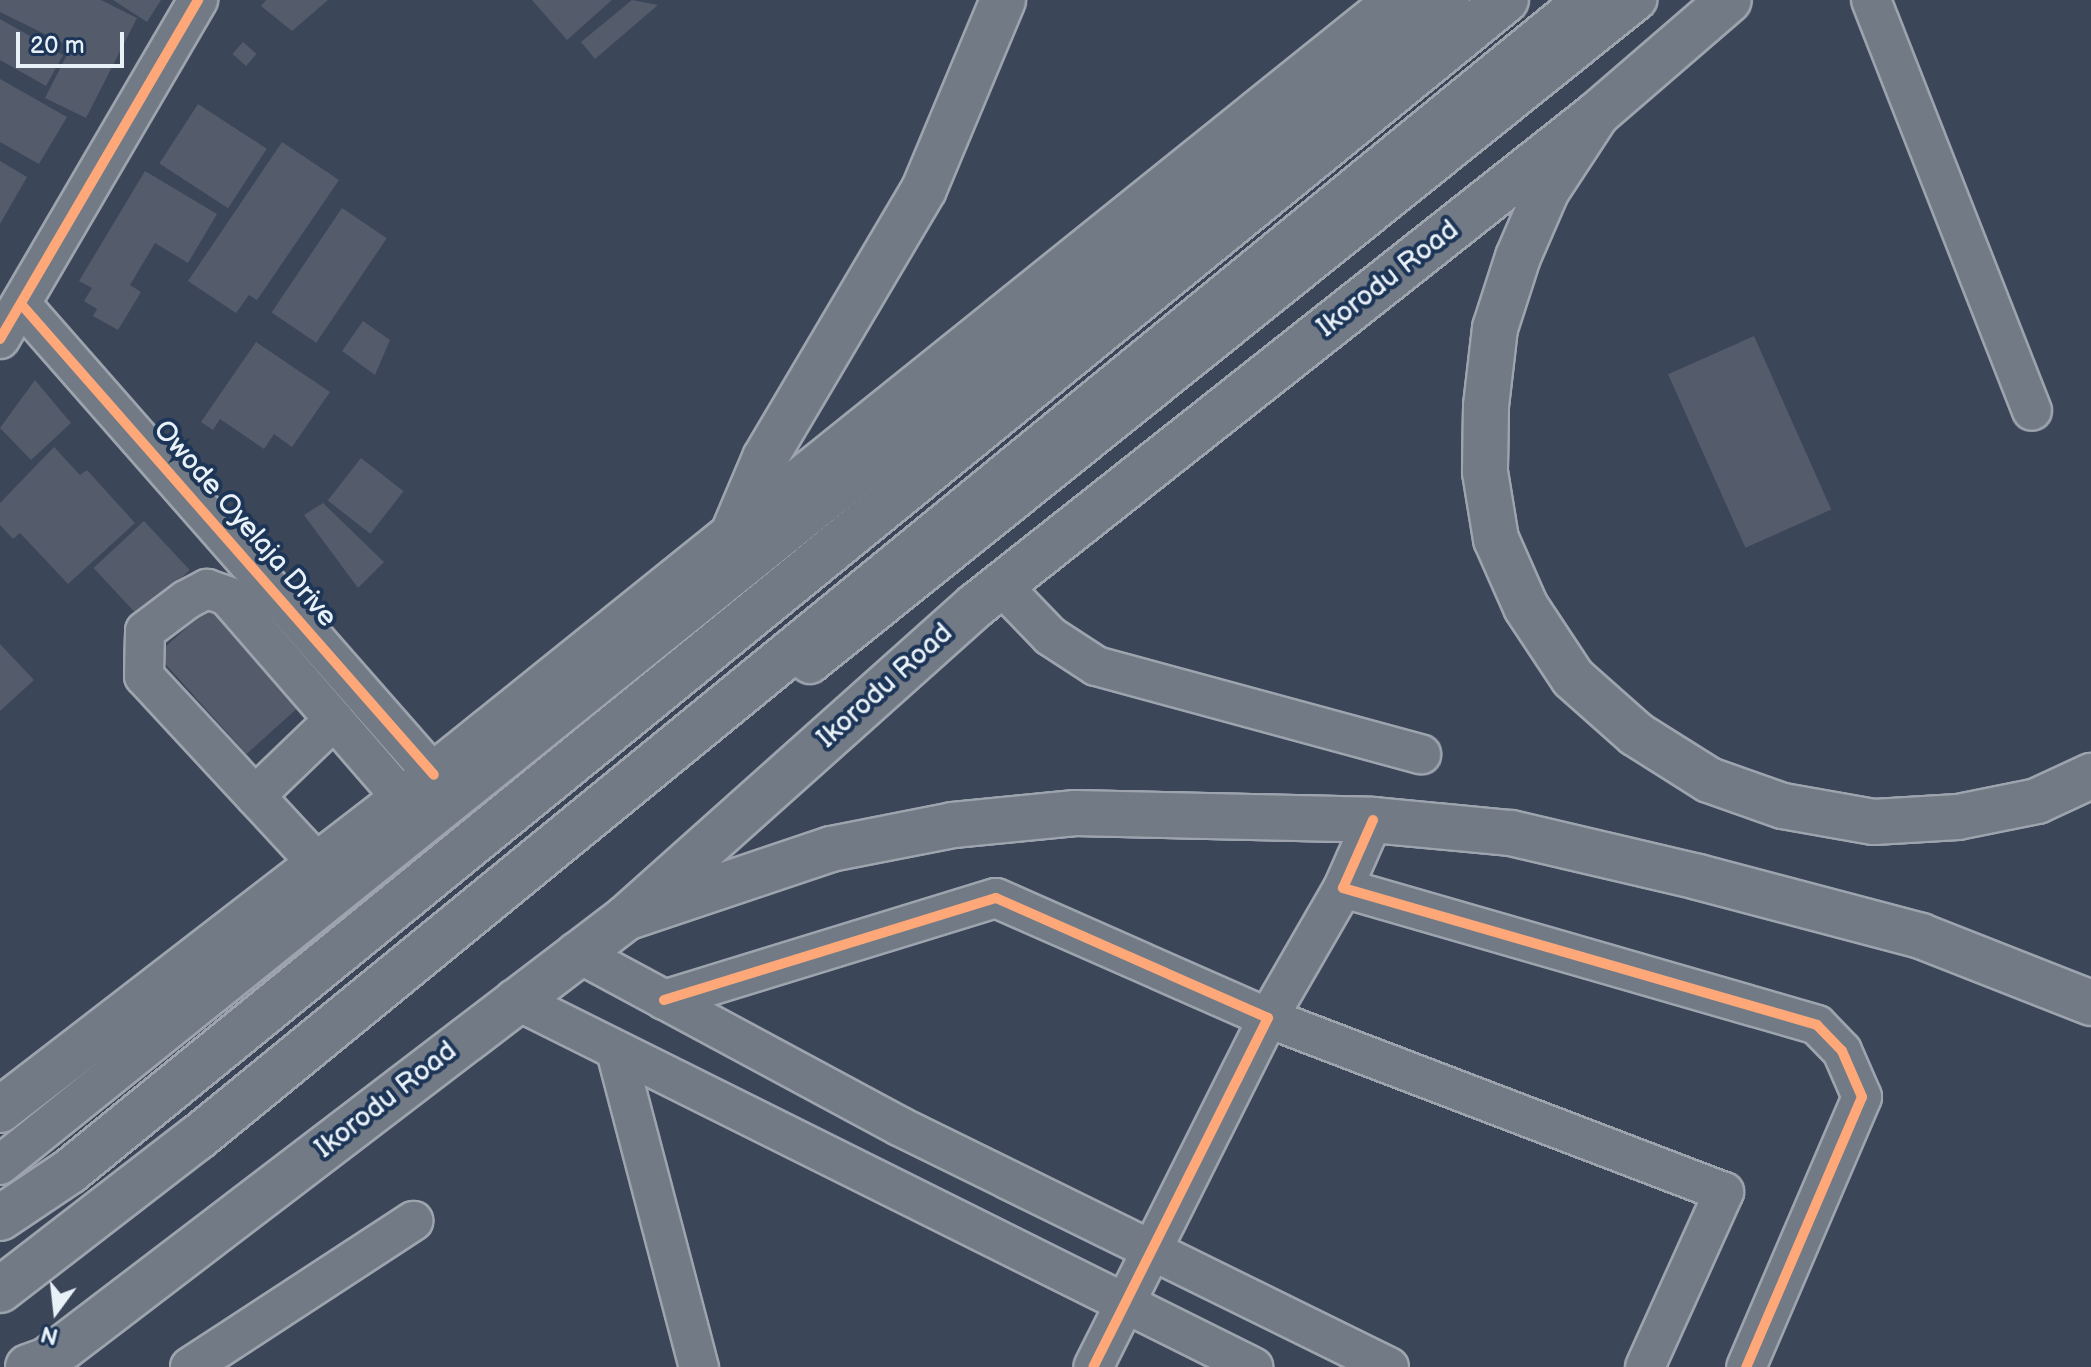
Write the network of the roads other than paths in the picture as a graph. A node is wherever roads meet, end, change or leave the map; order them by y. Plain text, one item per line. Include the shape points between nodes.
1 (198, 0) edge
2 (1003, 0) edge
3 (1398, 0) edge
4 (1450, 0) edge
5 (1506, 0) edge
6 (1588, 0) edge
7 (1637, 0) edge
8 (1729, 0) edge
9 (1871, 0) edge
10 (1597, 114) junction
11 (21, 304) junction
12 (0, 339) edge
13 (2032, 411) dead end
14 (734, 531) junction
15 (1001, 585) junction
16 (334, 720) junction
17 (1421, 754) dead end
18 (2091, 776) edge
19 (418, 787) junction
20 (255, 796) junction
21 (1373, 820) junction
22 (318, 864) junction
23 (1343, 888) junction
24 (626, 918) junction
25 (576, 952) junction
26 (514, 999) junction
27 (664, 1000) junction
28 (2091, 1003) edge
29 (1268, 1018) junction
30 (617, 1055) junction
31 (0, 1110) edge
32 (0, 1165) edge
33 (0, 1218) edge
34 (413, 1221) dead end
35 (1153, 1250) junction
36 (0, 1290) edge
37 (1122, 1304) junction
38 (0, 1309) edge
39 (37, 1365) edge
40 (190, 1367) edge
41 (699, 1367) edge
42 (1093, 1367) edge
43 (1253, 1367) edge
44 (1389, 1367) edge
45 (1645, 1367) edge
46 (1746, 1367) edge

1 - 11 street
2 - 14 main road via 924,189 765,458
3 - 14 main road
4 - 32 street
5 - 33 main road via 70,1171
6 - 36 main road via 197,1138
7 - 38 street
8 - 10 main road, Ikorodu Road
9 - 13 street
10 - 15 main road, Ikorodu Road
10 - 18 main road via 1547,190 1518,257 1495,328 1486,406 1485,472 1496,539 1526,607 1573,678 1636,734 1709,780 1783,806 1874,822 1958,817 2037,801
11 - 12 street
11 - 19 street, Owode Oyelaja Drive
14 - 19 main road
15 - 17 street via 1050,636 1096,666
15 - 24 main road, Ikorodu Road
16 - 19 street
16 - 20 street
16 - 20 street via 227,596 207,589 145,631 139,655 144,676
19 - 22 main road
20 - 22 street
21 - 23 street
21 - 24 main road via 1075,813 953,825 831,849
21 - 28 main road via 1511,833 1698,877 1921,936
22 - 31 main road
23 - 29 street
23 - 46 street via 1817,1025 1842,1051 1862,1097
24 - 25 main road, Ikorodu Road
25 - 26 main road, Ikorodu Road
25 - 27 street
26 - 30 street
26 - 39 main road, Ikorodu Road
27 - 29 street via 996,898
27 - 35 street via 899,1126
29 - 35 street
29 - 45 street via 1724,1192
30 - 37 street
30 - 41 street
34 - 40 street
35 - 37 street
35 - 44 street
37 - 42 street
37 - 43 street

